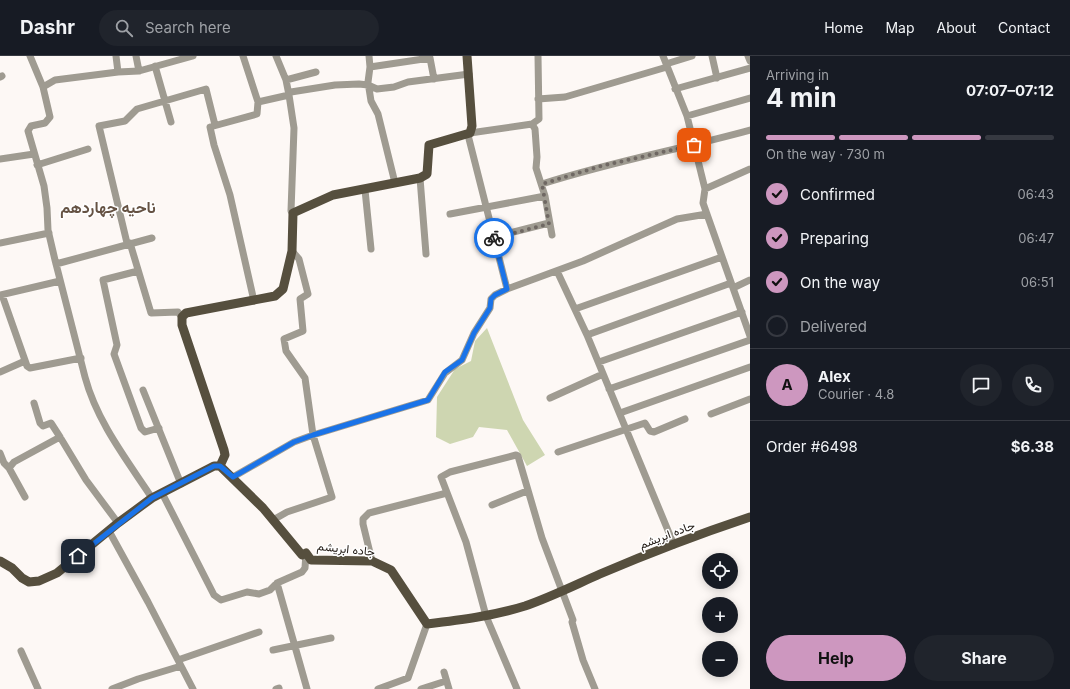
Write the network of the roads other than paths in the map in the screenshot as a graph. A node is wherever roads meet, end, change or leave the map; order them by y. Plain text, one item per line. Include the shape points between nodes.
1 (30, 56) edge
2 (116, 56) edge
3 (136, 56) edge
4 (193, 56) edge
5 (244, 56) edge
6 (276, 56) edge
7 (369, 56) edge
8 (468, 56) edge
9 (538, 56) edge
10 (663, 56) edge
11 (692, 56) edge
12 (712, 56) edge
13 (748, 56) edge
14 (170, 59) edge
15 (750, 61) edge
16 (666, 65) junction
17 (156, 66) junction
18 (370, 67) junction
19 (750, 68) edge
20 (139, 71) junction
21 (118, 72) junction
22 (316, 72) dead end
23 (469, 74) junction
24 (717, 78) junction
25 (434, 79) junction
26 (286, 80) junction
27 (368, 85) junction
28 (43, 87) junction
29 (676, 89) junction
30 (289, 95) junction
31 (750, 98) edge
32 (538, 99) junction
33 (164, 101) junction
34 (258, 102) junction
35 (687, 116) junction
36 (171, 122) dead end
37 (532, 124) junction
38 (215, 125) junction
39 (750, 130) edge
40 (469, 134) junction
41 (694, 145) junction
42 (88, 149) dead end
43 (34, 154) junction
44 (0, 159) edge
45 (37, 165) junction
46 (750, 169) edge
47 (420, 178) junction
48 (395, 183) junction
49 (542, 184) junction
50 (705, 189) junction
51 (365, 190) junction
52 (545, 196) junction
53 (486, 208) junction
54 (293, 213) junction
55 (450, 214) dead end
56 (707, 214) junction
57 (549, 224) junction
58 (49, 233) junction
59 (552, 235) dead end
60 (494, 237) junction
61 (152, 238) dead end
62 (0, 243) edge
63 (129, 243) junction
64 (371, 249) dead end
65 (292, 251) junction
66 (426, 254) dead end
67 (722, 258) junction
68 (56, 264) junction
69 (138, 271) junction
70 (557, 271) junction
71 (750, 280) edge
72 (60, 281) junction
73 (732, 286) junction
74 (507, 289) junction
75 (1, 295) edge
76 (254, 301) junction
77 (575, 309) junction
78 (742, 312) junction
79 (182, 317) junction
80 (587, 336) junction
81 (750, 336) edge
82 (750, 340) edge
83 (81, 358) junction
84 (25, 361) junction
85 (598, 362) junction
86 (750, 367) edge
87 (0, 372) edge
88 (603, 374) junction
89 (144, 390) dead end
90 (610, 390) junction
91 (550, 398) dead end
92 (750, 399) edge
93 (34, 403) dead end
94 (620, 413) junction
95 (711, 414) dead end
96 (685, 419) dead end
97 (159, 428) junction
98 (627, 430) junction
99 (313, 435) junction
100 (60, 437) junction
101 (558, 452) dead end
102 (0, 453) edge
103 (4, 465) edge
104 (220, 466) junction
105 (233, 477) junction
106 (181, 484) junction
107 (527, 491) junction
108 (162, 493) junction
109 (447, 493) junction
110 (24, 497) dead end
111 (152, 498) junction
112 (492, 505) dead end
113 (750, 517) edge
114 (272, 520) junction
115 (118, 523) junction
116 (109, 531) junction
117 (674, 545) junction
118 (306, 553) junction
119 (0, 560) edge
120 (372, 561) junction
121 (277, 583) junction
122 (563, 591) junction
123 (486, 616) junction
124 (427, 624) junction
125 (259, 632) dead end
126 (331, 638) dead end
127 (294, 644) junction
128 (273, 650) dead end
129 (21, 651) dead end
130 (180, 663) junction
131 (444, 672) dead end
132 (446, 681) junction
133 (38, 689) edge
134 (112, 689) edge
135 (192, 689) edge
136 (307, 689) edge
137 (378, 689) edge
138 (421, 689) edge
139 (449, 689) edge
140 (517, 689) edge
141 (595, 689) edge

1 - 28 street
2 - 21 street
3 - 20 street
4 - 14 street
5 - 34 street
6 - 26 street
7 - 18 street
8 - 23 main road
9 - 32 street
10 - 16 street
11 - 16 street
12 - 24 street
13 - 15 street
14 - 17 street
16 - 29 street
16 - 32 street via 565,97
17 - 20 street
17 - 33 street
18 - 25 street via 430,58
18 - 27 street
19 - 24 street
20 - 21 street
21 - 28 street via 55,80
22 - 26 street
23 - 25 street
23 - 40 main road via 472,126
24 - 29 street
25 - 27 street via 408,82 394,87 377,88
26 - 30 street
27 - 30 street via 310,88 291,92
27 - 48 street
28 - 43 street via 50,117 45,123 29,128
29 - 35 street
30 - 34 street
30 - 54 street via 294,128 291,211
31 - 35 street
32 - 37 street via 539,119
33 - 36 street
33 - 38 street via 206,89
33 - 63 street via 137,109 125,120 100,126
34 - 38 street via 257,114
35 - 41 street
37 - 40 street
37 - 49 street via 536,168
38 - 76 street via 210,127 230,195
39 - 41 street
40 - 47 main road via 429,145 427,174
40 - 53 street
41 - 49 street via 601,166
41 - 50 street
42 - 45 street
43 - 44 street
43 - 45 street
45 - 58 street via 44,186
46 - 50 street
47 - 48 main road
47 - 66 street
48 - 51 main road
49 - 52 street
50 - 56 street via 703,203
51 - 54 main road via 333,195
51 - 64 street
52 - 53 street
52 - 57 street
53 - 55 street
53 - 60 street
54 - 65 main road
56 - 67 street
56 - 70 street via 677,219
57 - 59 street
57 - 60 street
58 - 62 street
58 - 68 street
60 - 74 street
61 - 63 street
63 - 68 street
63 - 69 street
65 - 76 main road via 283,289 275,296
65 - 99 street via 299,259 308,294 300,299 303,332 284,339 286,351 305,378
67 - 73 street
67 - 77 street
68 - 72 street
69 - 79 street via 151,313 178,312
69 - 97 street via 103,280 117,345 114,354 141,428 145,432
70 - 74 street
70 - 77 street
71 - 73 street
72 - 75 street
72 - 83 street
73 - 78 street
73 - 80 street
74 - 99 street via 491,299 490,308 474,333 462,360 445,372 428,400
75 - 84 street
76 - 79 main road via 186,313
77 - 80 street
78 - 81 street
78 - 85 street
79 - 104 main road via 182,325 224,450 225,455
80 - 85 street
82 - 90 street
83 - 84 street via 30,368
83 - 111 street via 90,395 106,429
84 - 87 street
85 - 88 street
86 - 94 street
88 - 90 street
88 - 91 street
89 - 97 street
90 - 94 street
92 - 95 street
93 - 100 street via 40,423 43,426 51,423
94 - 98 street
96 - 98 street via 654,432 650,431 646,423
97 - 106 street
98 - 101 street
98 - 117 street
99 - 105 street via 294,442
99 - 114 street via 332,498 287,512
100 - 103 street
100 - 115 street via 86,480
102 - 103 street
103 - 110 street
104 - 105 main road, جاده ابریشم
104 - 106 main road via 214,466
105 - 114 main road, جاده ابریشم
106 - 108 main road
107 - 109 street via 516,455 442,476
107 - 112 street
107 - 122 street
108 - 111 main road
108 - 121 street via 214,596 221,600 248,592 259,594 270,590
109 - 120 street via 365,516 363,524
109 - 123 street via 474,566
111 - 115 main road
113 - 117 main road, جاده ابریشم
114 - 118 main road, جاده ابریشم via 302,555
115 - 116 main road
116 - 119 main road via 57,573 39,581 29,582
116 - 130 street
117 - 122 main road, جاده ابریشم
118 - 120 main road, جاده ابریشم via 311,560
118 - 121 street via 305,568 302,572
120 - 124 main road, جاده ابریشم via 391,570
121 - 127 street
122 - 123 main road, جاده ابریشم
122 - 141 street via 583,660
123 - 124 main road, جاده ابریشم
123 - 140 street
124 - 137 street via 408,678
125 - 130 street
126 - 127 street
127 - 128 street
127 - 136 street
129 - 133 street
130 - 134 street
130 - 135 street
131 - 132 street
132 - 138 street
132 - 139 street

